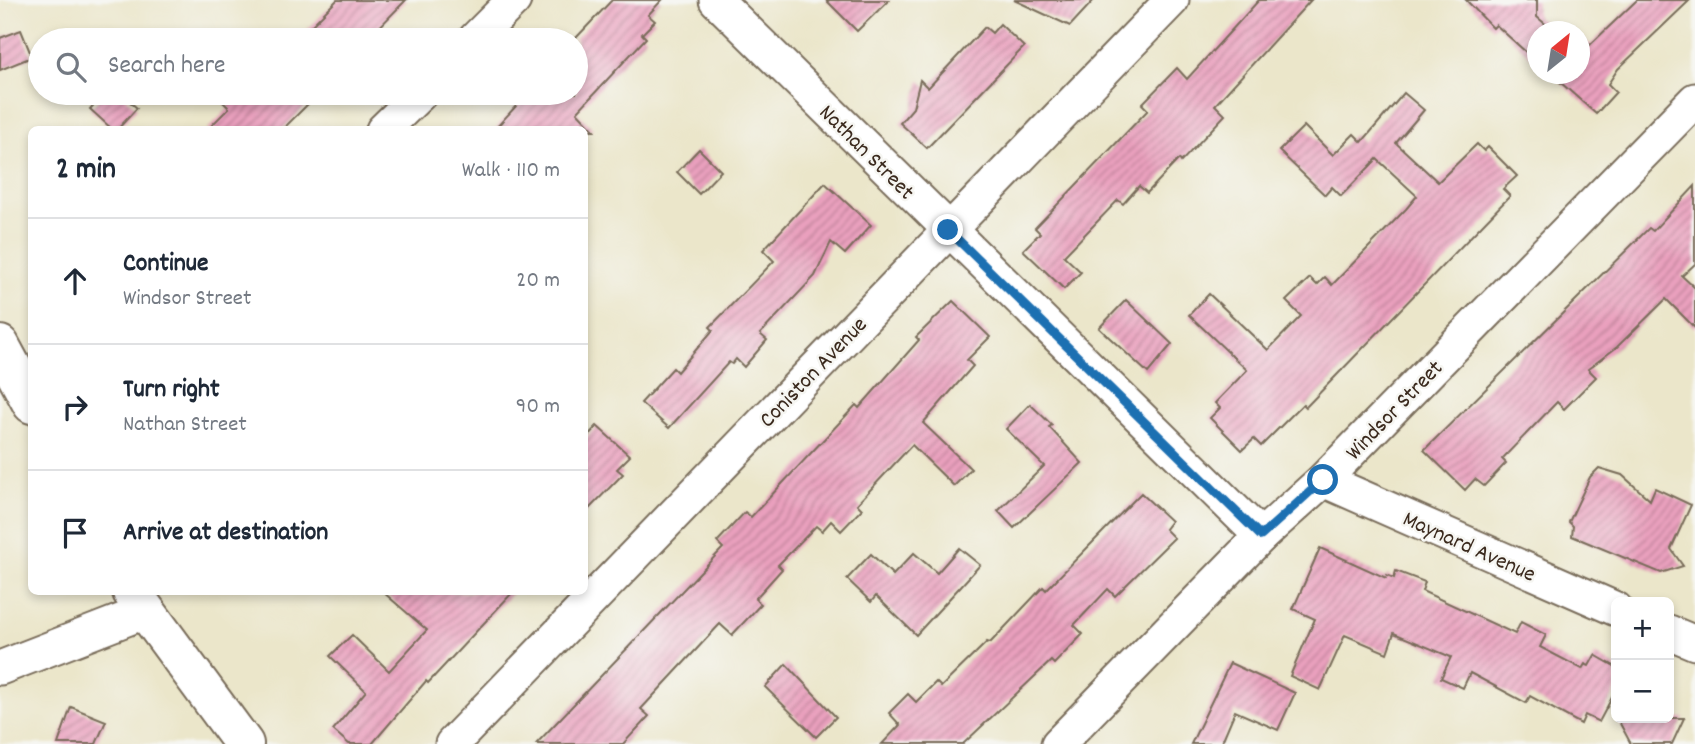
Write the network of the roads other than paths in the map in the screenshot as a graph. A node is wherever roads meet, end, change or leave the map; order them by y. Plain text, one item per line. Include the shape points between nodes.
1 (514, 0) edge
2 (716, 0) edge
3 (1172, 0) edge
4 (486, 28) edge
5 (1695, 100) edge
6 (409, 105) edge
7 (387, 126) edge
8 (948, 230) junction
9 (0, 345) edge
10 (28, 397) edge
11 (1323, 480) junction
12 (1261, 536) junction
13 (138, 602) edge
14 (1611, 607) edge
15 (1674, 634) edge
16 (1695, 643) edge
17 (0, 668) edge
18 (244, 744) edge
19 (452, 744) edge
20 (1058, 744) edge

1 - 4 street
2 - 8 street, Nathan Street
3 - 8 street, Coniston Avenue
5 - 11 street, Windsor Street
6 - 7 street
8 - 12 street, Nathan Street
8 - 19 street, Coniston Avenue
9 - 10 main road
11 - 12 street, Windsor Street
11 - 14 street, Maynard Avenue
12 - 20 street, Windsor Street
13 - 17 street
13 - 18 main road
15 - 16 street

